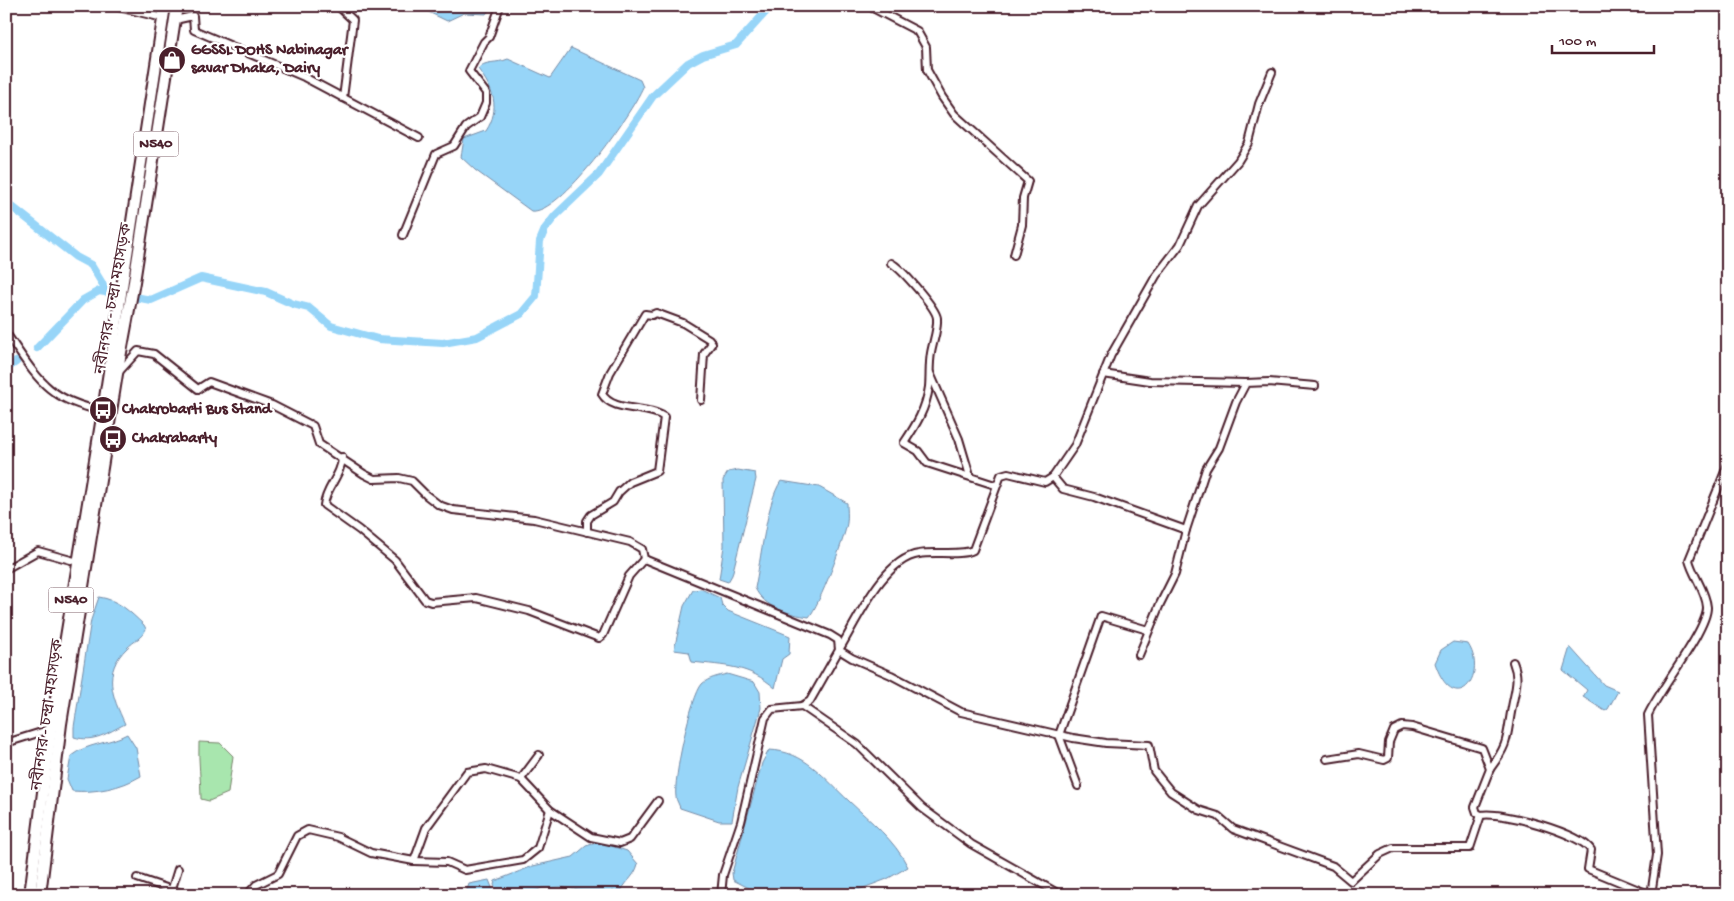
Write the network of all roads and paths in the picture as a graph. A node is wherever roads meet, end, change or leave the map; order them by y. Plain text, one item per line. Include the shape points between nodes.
1 (114, 6) edge
2 (165, 6) edge
3 (177, 6) edge
4 (338, 6) edge
5 (500, 6) edge
6 (869, 6) edge
7 (163, 18) junction
8 (175, 20) junction
9 (1272, 72) dead end
10 (344, 98) junction
11 (419, 138) dead end
12 (403, 235) dead end
13 (1014, 255) dead end
14 (891, 263) dead end
15 (6, 333) edge
16 (930, 371) junction
17 (117, 374) junction
18 (1103, 374) junction
19 (1246, 382) junction
20 (1315, 386) dead end
21 (701, 400) dead end
22 (103, 412) junction
23 (342, 457) junction
24 (1728, 464) edge
25 (970, 476) junction
26 (1053, 477) junction
27 (995, 485) junction
28 (89, 525) junction
29 (1186, 530) junction
30 (587, 532) junction
31 (644, 559) junction
32 (78, 562) junction
33 (6, 568) edge
34 (1148, 630) junction
35 (839, 650) junction
36 (1139, 655) dead end
37 (1513, 662) dead end
38 (802, 706) junction
39 (51, 729) junction
40 (1059, 735) junction
41 (6, 743) edge
42 (539, 755) dead end
43 (1327, 760) dead end
44 (1490, 769) junction
45 (521, 779) junction
46 (1078, 786) dead end
47 (658, 801) dead end
48 (550, 810) junction
49 (1481, 815) junction
50 (414, 861) junction
51 (178, 869) dead end
52 (137, 878) dead end
53 (171, 892) edge
54 (30, 895) edge
55 (40, 895) edge
56 (187, 895) edge
57 (247, 895) edge
58 (721, 895) edge
59 (1061, 895) edge
60 (1651, 895) edge

1 - 7 street
2 - 7 highway, নবীনগর - চন্দ্রা মহাসড়ক / N540
3 - 8 highway, নবীনগর - চন্দ্রা মহাসড়ক / N540
4 - 10 street via 352,20
5 - 12 street via 489,37 469,72 486,93 486,103 480,117 466,127 454,146 436,154
6 - 13 street via 916,31 926,46 927,70 954,114 1028,181
7 - 22 highway, নবীনগর - চন্দ্রা মহাসড়ক / N540
8 - 10 street via 193,16 194,30 304,77
8 - 17 highway, নবীনগর - চন্দ্রা মহাসড়ক / N540
9 - 18 street via 1259,104 1249,143 1238,161 1198,206 1180,245 1156,276
10 - 11 street
14 - 16 street via 902,270 937,317
15 - 22 street via 32,373 49,390 70,403
16 - 25 street via 959,439
16 - 25 street via 918,424 904,444 918,451 927,463
17 - 23 street via 138,351 152,353 198,389 209,382 313,426 319,444
17 - 28 highway, নবীনগর - চন্দ্রা মহাসড়ক / N540
18 - 19 street via 1150,381
18 - 26 street via 1075,445
19 - 20 street
19 - 29 street via 1219,448 1206,469
21 - 30 street via 704,354 711,342 683,323 656,313 645,314 610,373 602,394 617,404 664,417 657,471 630,482 613,502 591,515 587,521
22 - 28 highway, নবীনগর - চন্দ্রা মহাসড়ক / N540
23 - 30 street via 374,479 412,481 426,496 453,510 534,519
23 - 31 street via 342,466 324,504 395,560 425,600 476,598 529,611 599,638 629,576
24 - 60 street via 1689,560 1707,610 1692,643 1648,715 1657,855
25 - 27 street
26 - 27 street via 1039,482 1004,473
26 - 29 street via 1063,489
27 - 35 street via 972,550 931,552 902,559 884,577
28 - 32 highway, নবীনগর - চন্দ্রা মহাসড়ক / N540
28 - 55 highway, নবীনগর - চন্দ্রা মহাসড়ক / N540
29 - 34 street via 1175,574
30 - 31 street via 630,542 642,548
31 - 35 street via 830,635 838,640
32 - 33 street via 38,551
32 - 39 highway, নবীনগর - চন্দ্রা মহাসড়ক / N540
34 - 36 street
34 - 40 street via 1101,616
35 - 38 street via 810,701
35 - 40 street via 961,712
37 - 44 street via 1518,682 1510,729 1506,744
38 - 58 street via 772,709 766,718 723,875
38 - 59 street via 856,744 922,808 971,844
39 - 41 street
39 - 54 highway, নবীনগর - চন্দ্রা মহাসড়ক / N540
40 - 46 street
40 - 49 street via 1106,743 1149,745 1154,771 1171,792 1199,810 1218,816 1232,829 1333,866 1351,881 1380,854 1393,848 1470,848
42 - 45 street
43 - 44 street via 1359,754 1384,760 1388,758 1394,730 1402,726 1482,748
44 - 49 street via 1475,807
45 - 48 street
45 - 50 street via 486,768 467,772 426,828
47 - 48 street via 630,839 620,842 591,837
48 - 50 street via 538,848 523,860 465,870 447,862
49 - 60 street via 1519,818 1575,837 1591,850 1588,869
50 - 57 street via 371,853 338,837 308,830 296,836 278,874 256,885
51 - 53 street
52 - 53 street
53 - 56 street

